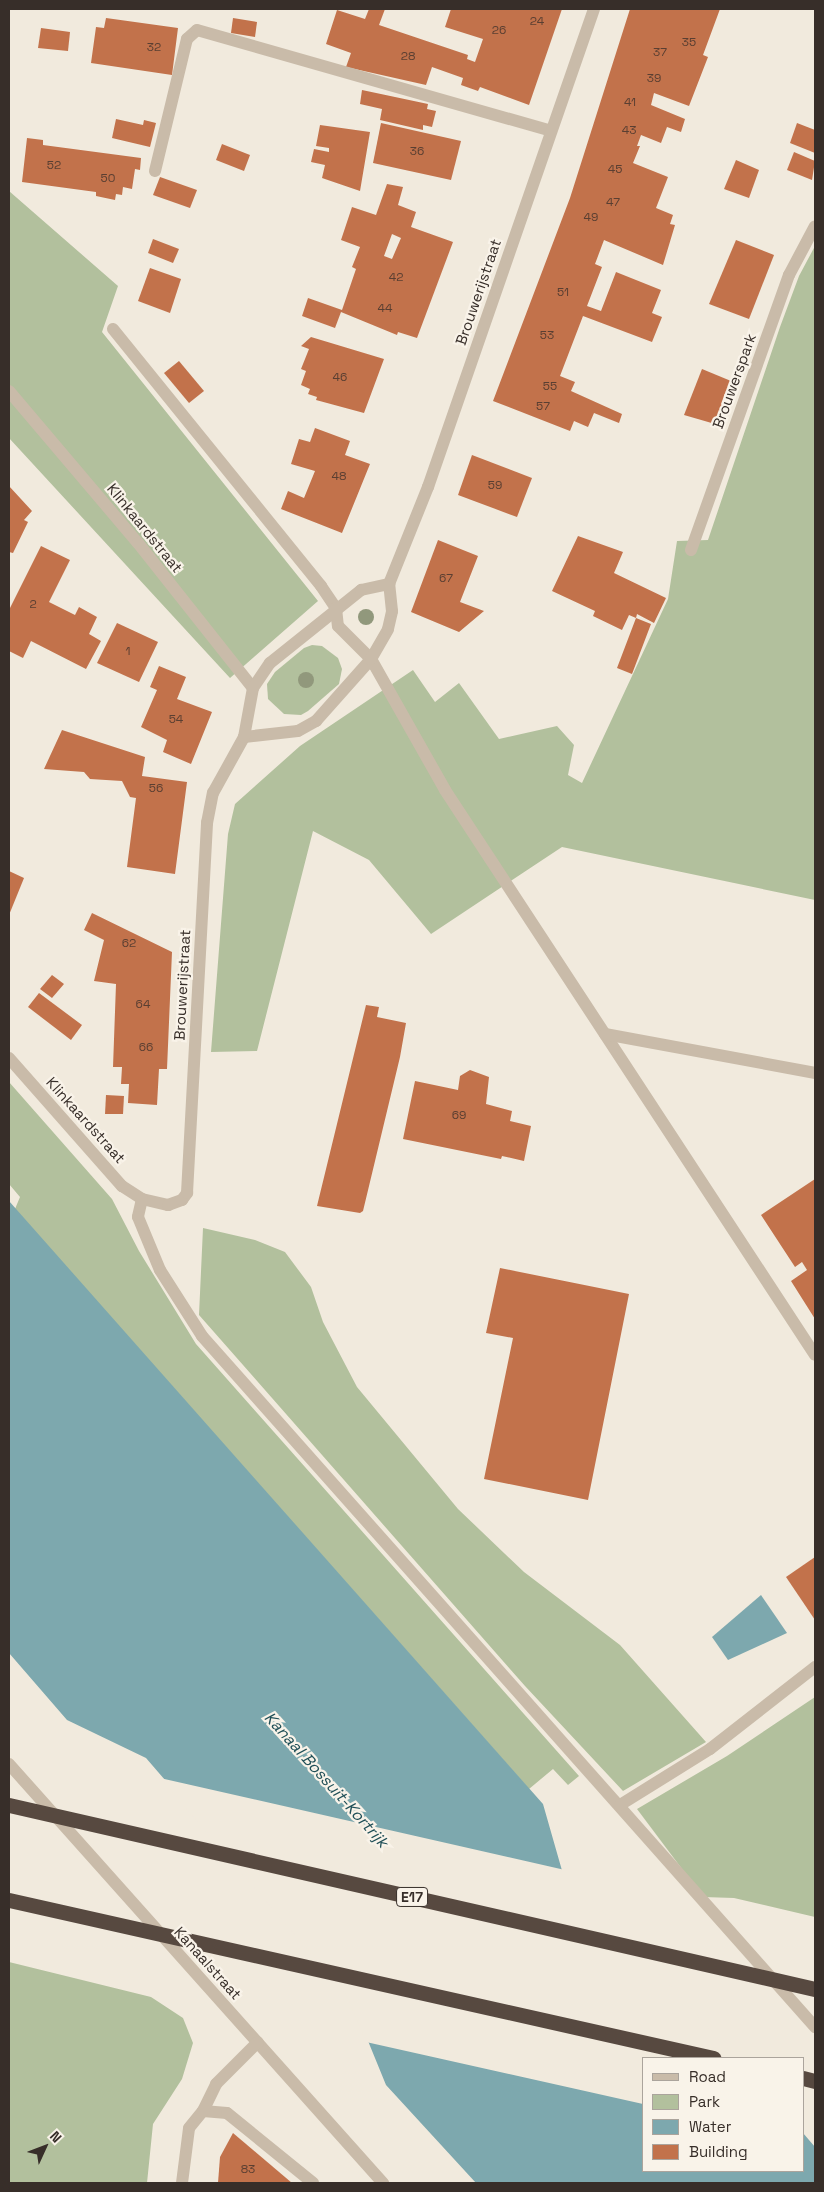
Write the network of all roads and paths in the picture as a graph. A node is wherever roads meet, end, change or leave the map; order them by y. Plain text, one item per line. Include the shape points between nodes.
1 (594, 9) edge
2 (551, 131) junction
3 (155, 171) dead end
4 (815, 226) edge
5 (113, 329) dead end
6 (9, 390) edge
7 (691, 550) dead end
8 (390, 584) junction
9 (336, 608) junction
10 (371, 659) junction
11 (253, 688) junction
12 (244, 737) junction
13 (605, 1034) junction
14 (9, 1058) edge
15 (815, 1073) edge
16 (142, 1199) junction
17 (815, 1355) edge
18 (815, 1667) edge
19 (9, 1764) edge
20 (9, 1805) edge
21 (620, 1805) junction
22 (9, 1900) edge
23 (815, 1989) edge
24 (815, 2027) edge
25 (258, 2042) junction
26 (710, 2057) edge
27 (203, 2111) junction
28 (182, 2183) edge
29 (313, 2183) edge
30 (383, 2183) edge

1 - 2 street, Brouwerijstraat
2 - 3 street via 197,30 187,39
2 - 8 street, Brouwerijstraat via 428,487
4 - 7 street, Brouwerspark via 789,275
5 - 9 street
6 - 11 street, Klinkaardstraat via 138,543
8 - 9 street, Brouwerijstraat via 361,590
8 - 10 street, Brouwerijstraat via 392,611 388,629
9 - 10 street via 338,626
9 - 11 street, Brouwerijstraat via 270,663
10 - 12 street, Brouwerijstraat via 316,720 298,731
10 - 13 street via 444,790
11 - 12 street, Brouwerijstraat
12 - 16 street, Brouwerijstraat via 213,793 207,823 188,1193 182,1200 168,1205
13 - 15 street
13 - 17 street
14 - 16 street, Klinkaardstraat via 122,1186
16 - 21 street via 138,1217 160,1270 202,1336
18 - 21 street via 710,1749
19 - 25 street, Kanaalstraat
20 - 23 highway, E17, bridge
21 - 24 street
22 - 26 highway, bridge
25 - 27 street via 216,2084
25 - 30 street, Kanaalstraat
27 - 28 street via 189,2128
27 - 29 street via 227,2113

